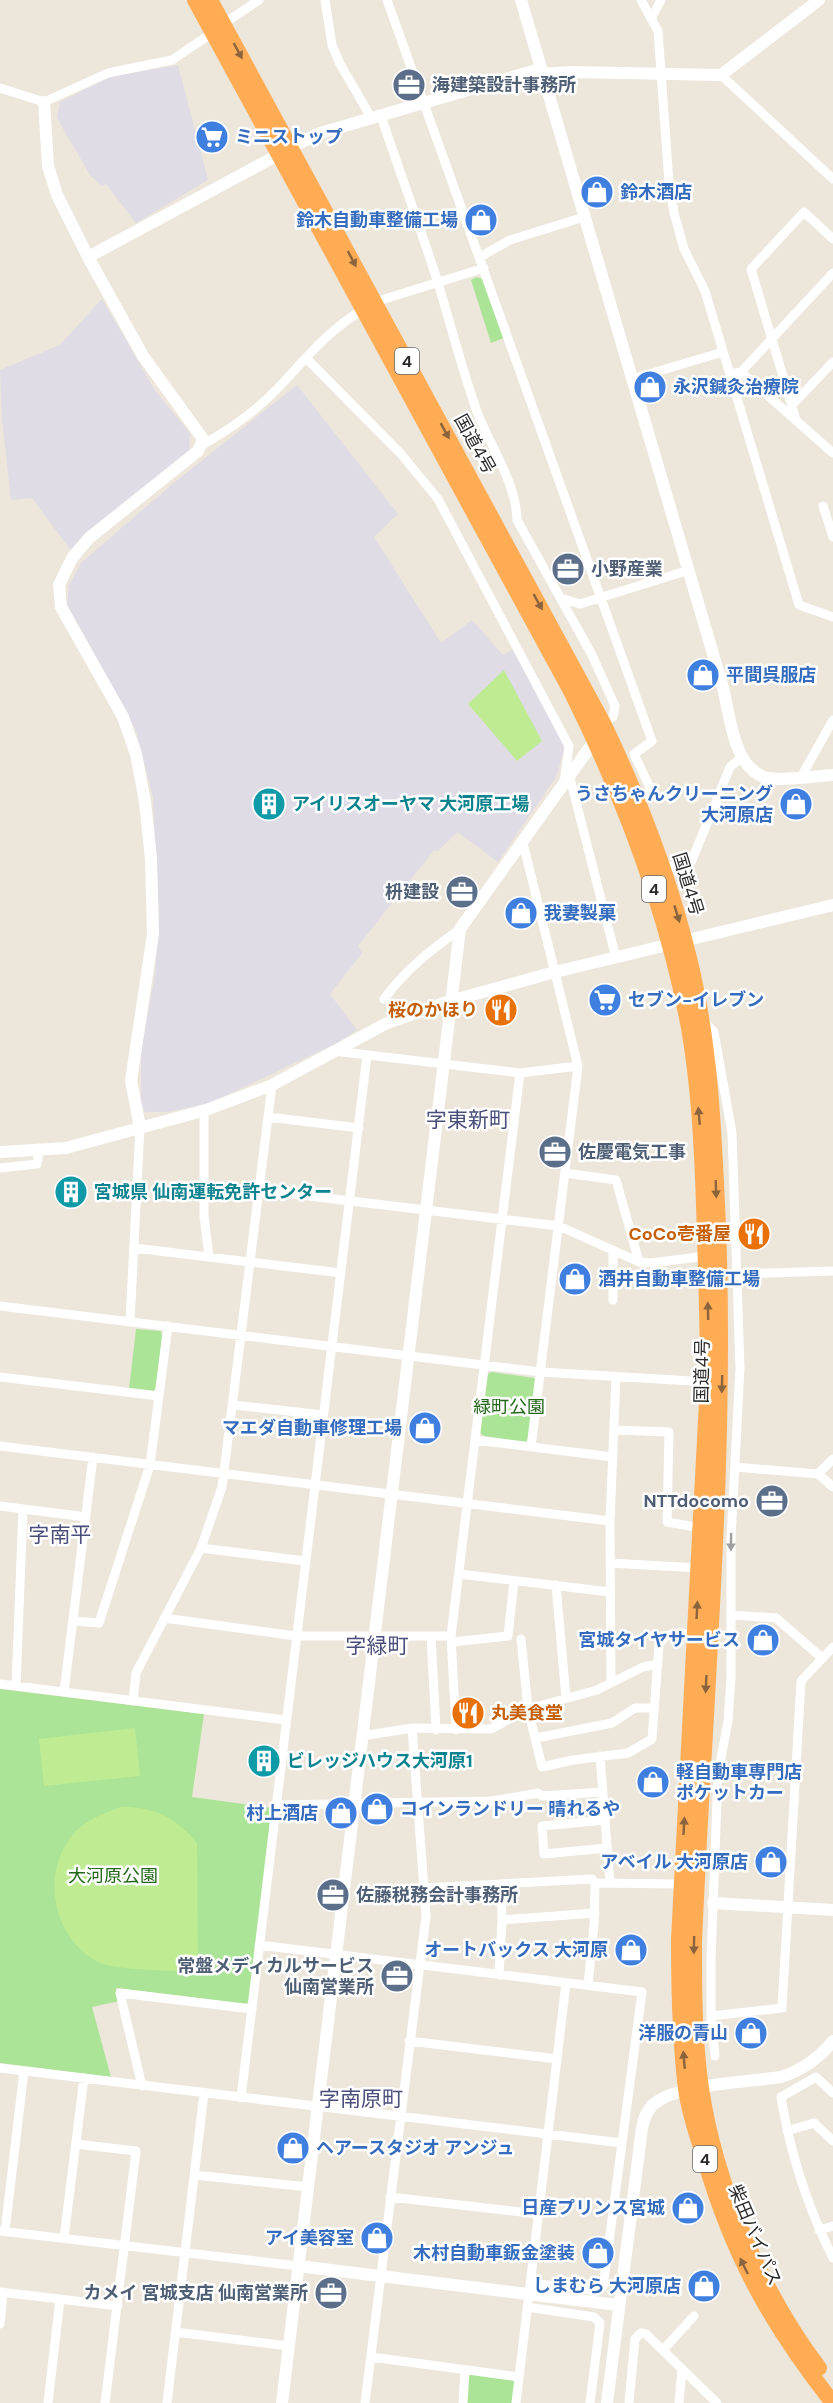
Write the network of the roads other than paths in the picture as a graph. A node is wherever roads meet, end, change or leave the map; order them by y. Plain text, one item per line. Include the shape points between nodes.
1 (195, 0) edge
2 (210, 0) edge
3 (259, 0) edge
4 (325, 0) edge
5 (387, 0) edge
6 (521, 0) edge
7 (640, 0) edge
8 (661, 0) edge
9 (819, 0) edge
10 (652, 17) junction
11 (218, 28) junction
12 (541, 72) junction
13 (661, 73) junction
14 (721, 75) junction
15 (0, 88) edge
16 (45, 102) junction
17 (425, 104) junction
18 (376, 118) junction
19 (285, 152) junction
20 (833, 179) edge
21 (584, 217) junction
22 (833, 239) edge
23 (88, 257) junction
24 (480, 257) junction
25 (484, 268) junction
26 (833, 273) edge
27 (438, 283) junction
28 (368, 307) junction
29 (772, 339) junction
30 (723, 352) junction
31 (306, 358) junction
32 (833, 362) edge
33 (741, 372) junction
34 (730, 374) junction
35 (632, 379) junction
36 (792, 405) junction
37 (796, 420) junction
38 (202, 445) junction
39 (832, 451) edge
40 (823, 506) dead end
41 (832, 533) edge
42 (689, 570) junction
43 (601, 596) junction
44 (561, 598) junction
45 (833, 617) edge
46 (833, 720) edge
47 (603, 723) junction
48 (595, 740) junction
49 (741, 758) junction
50 (833, 776) edge
51 (801, 777) junction
52 (567, 782) junction
53 (639, 800) junction
54 (523, 843) junction
55 (663, 865) junction
56 (833, 905) edge
57 (460, 929) junction
58 (677, 942) junction
59 (616, 958) junction
60 (555, 972) junction
61 (384, 999) dead end
62 (450, 1001) junction
63 (701, 1018) junction
64 (330, 1051) junction
65 (367, 1055) junction
66 (443, 1064) junction
67 (578, 1066) junction
68 (520, 1073) junction
69 (272, 1085) junction
70 (204, 1111) junction
71 (268, 1117) junction
72 (140, 1127) junction
73 (359, 1128) junction
74 (39, 1151) junction
75 (0, 1152) edge
76 (0, 1168) edge
77 (565, 1173) junction
78 (259, 1190) junction
79 (350, 1201) junction
80 (425, 1209) junction
81 (502, 1218) junction
82 (559, 1226) junction
83 (134, 1248) junction
84 (613, 1250) junction
85 (706, 1256) junction
86 (209, 1257) junction
87 (250, 1262) junction
88 (639, 1262) junction
89 (833, 1271) edge
90 (341, 1273) junction
91 (738, 1274) junction
92 (613, 1300) dead end
93 (0, 1306) edge
94 (130, 1322) junction
95 (168, 1326) junction
96 (241, 1335) junction
97 (332, 1346) junction
98 (408, 1355) junction
99 (484, 1365) junction
100 (541, 1372) junction
101 (0, 1377) edge
102 (616, 1377) junction
103 (708, 1382) junction
104 (159, 1396) junction
105 (233, 1405) junction
106 (323, 1415) junction
107 (614, 1430) junction
108 (475, 1440) junction
109 (0, 1446) edge
110 (531, 1447) junction
111 (93, 1457) junction
112 (613, 1457) junction
113 (833, 1459) edge
114 (150, 1465) junction
115 (735, 1467) junction
116 (224, 1474) junction
117 (819, 1474) junction
118 (314, 1485) junction
119 (833, 1487) edge
120 (391, 1494) junction
121 (468, 1503) junction
122 (0, 1506) edge
123 (23, 1509) junction
124 (86, 1517) junction
125 (610, 1521) junction
126 (701, 1528) junction
127 (201, 1548) junction
128 (305, 1561) junction
129 (610, 1563) junction
130 (699, 1568) junction
131 (459, 1575) junction
132 (514, 1581) junction
133 (556, 1585) junction
134 (610, 1592) junction
135 (730, 1615) junction
136 (164, 1618) junction
137 (73, 1621) junction
138 (696, 1634) junction
139 (296, 1635) junction
140 (374, 1636) junction
141 (431, 1636) junction
142 (452, 1639) junction
143 (521, 1639) dead end
144 (833, 1647) edge
145 (822, 1658) junction
146 (658, 1664) junction
147 (611, 1683) junction
148 (0, 1684) edge
149 (16, 1686) junction
150 (64, 1692) junction
151 (566, 1698) junction
152 (133, 1701) junction
153 (528, 1708) junction
154 (654, 1708) junction
155 (286, 1720) junction
156 (412, 1728) junction
157 (435, 1730) junction
158 (456, 1730) junction
159 (362, 1736) junction
160 (536, 1738) junction
161 (600, 1756) junction
162 (603, 1792) junction
163 (417, 1802) junction
164 (354, 1803) junction
165 (276, 1805) junction
166 (605, 1820) junction
167 (607, 1848) junction
168 (595, 1883) junction
169 (610, 1883) junction
170 (501, 1884) junction
171 (689, 1886) junction
172 (424, 1888) junction
173 (713, 1903) junction
174 (788, 1907) junction
175 (833, 1910) edge
176 (595, 1913) junction
177 (502, 1920) junction
178 (259, 1945) junction
179 (336, 1955) junction
180 (419, 1965) junction
181 (499, 1975) junction
182 (566, 1983) junction
183 (588, 1985) junction
184 (252, 2009) junction
185 (711, 2016) junction
186 (409, 2041) junction
187 (833, 2041) edge
188 (715, 2056) dead end
189 (557, 2059) junction
190 (0, 2068) edge
191 (24, 2071) junction
192 (84, 2078) junction
193 (142, 2086) junction
194 (694, 2090) junction
195 (204, 2093) junction
196 (833, 2093) edge
197 (241, 2098) junction
198 (317, 2107) junction
199 (400, 2117) junction
200 (787, 2131) junction
201 (548, 2134) junction
202 (833, 2141) edge
203 (622, 2143) junction
204 (76, 2144) junction
205 (194, 2175) junction
206 (308, 2187) junction
207 (390, 2197) junction
208 (538, 2214) junction
209 (833, 2226) edge
210 (819, 2230) junction
211 (3, 2231) edge
212 (64, 2238) junction
213 (125, 2246) junction
214 (185, 2253) junction
215 (833, 2258) edge
216 (298, 2266) junction
217 (381, 2276) junction
218 (2, 2292) edge
219 (529, 2295) junction
220 (60, 2300) junction
221 (618, 2305) junction
222 (118, 2306) junction
223 (694, 2316) dead end
224 (0, 2324) edge
225 (175, 2332) junction
226 (289, 2346) junction
227 (663, 2350) junction
228 (371, 2357) junction
229 (682, 2369) junction
230 (465, 2370) junction
231 (519, 2377) junction
232 (833, 2385) edge
233 (48, 2403) edge
234 (105, 2403) edge
235 (166, 2403) edge
236 (282, 2403) edge
237 (365, 2403) edge
238 (463, 2403) edge
239 (516, 2403) edge
240 (590, 2403) edge
241 (607, 2403) edge
242 (629, 2403) edge
243 (679, 2403) edge
244 (717, 2403) edge
245 (833, 2403) edge

1 - 11 highway, 国道4号 / 4
2 - 11 highway, 国道4号 / 4
3 - 11 street
4 - 18 street via 332,45 340,64
5 - 17 street
6 - 12 street
7 - 10 street
8 - 10 street
9 - 14 street
10 - 13 street via 658,31
11 - 16 street via 172,60 94,78
11 - 19 highway, 国道4号 / 4
12 - 13 street
12 - 17 street
12 - 21 street
13 - 14 street
13 - 30 street via 674,213 684,249 705,291
14 - 20 street
15 - 16 street
16 - 23 street via 48,166 57,195
17 - 18 street
17 - 24 street
18 - 19 street via 317,135
18 - 27 street
19 - 23 street
19 - 28 highway, 国道4号 / 4
21 - 24 street via 510,240
21 - 35 street
22 - 29 street via 804,212 751,269
23 - 38 street via 143,356 202,439
24 - 25 street
25 - 27 street
25 - 43 street
26 - 29 street
27 - 28 street
27 - 44 street via 472,396 503,470 517,520
28 - 31 street via 331,330
28 -> 47 highway, 国道4号 / 4
28 - 48 highway, 国道4号 / 4
29 - 33 street
29 - 36 street
30 - 34 street
30 - 35 street
31 - 38 street via 275,392 229,430
31 - 52 street via 401,454 438,500 569,746
32 - 36 street
33 - 34 street
33 - 37 street
34 - 45 street via 799,605
35 - 42 street
36 - 37 street
37 - 39 street
38 - 72 street via 89,538 72,558 59,585 61,607 123,717 136,754 145,802 152,859 153,934 131,1081
40 - 41 street
42 - 43 street
42 - 49 street
43 - 44 street via 580,604
43 - 53 street via 651,741 634,754 652,792
44 - 47 street via 615,706 613,717
46 - 51 street
47 - 53 highway, 国道4号 / 4
48 - 52 street
48 - 58 highway, 国道4号 / 4
49 - 51 street via 764,777
49 - 55 street via 730,767 690,865 684,869
50 - 51 street
52 - 54 street
52 - 59 street
53 - 55 highway, 国道4号 / 4
54 - 57 street
54 - 60 street
55 -> 58 highway, 国道4号 / 4
56 - 58 street
57 - 61 street via 421,957
57 - 62 street
58 - 59 street
58 - 63 highway, 国道4号 / 4
85 -> 58 highway, 国道4号 / 4 via 696,1079
59 - 60 street
60 - 62 street
60 - 67 street
62 - 64 street via 387,1023
62 - 66 street
63 - 91 street via 714,1032 732,1133
63 -> 171 highway, 国道4号 / 4 via 715,1157 722,1383
64 - 65 street
64 - 69 street
65 - 66 street
65 - 73 street
66 - 68 street
66 - 80 street
67 - 68 street
67 - 77 street
68 - 81 street
69 - 70 street
69 - 71 street
70 - 72 street
70 - 86 street via 204,1216
71 - 73 street
71 - 78 street
72 - 74 street via 66,1148
72 - 83 street
73 - 79 street
74 - 75 street
74 - 76 street via 37,1164
77 - 82 street
77 - 88 street via 616,1180
78 - 79 street
78 - 87 street
79 - 80 street
79 - 90 street
80 - 81 street
80 - 98 street
81 - 82 street
81 - 99 street
82 - 84 street
82 - 100 street
83 - 86 street
83 - 94 street
84 - 88 street
84 - 92 street
85 - 88 street
103 -> 85 highway, 国道4号 / 4
86 - 87 street
87 - 90 street
87 - 96 street
89 - 91 street
90 - 97 street
91 - 115 street via 740,1368
93 - 94 street
94 - 95 street
95 - 96 street
95 - 104 street
96 - 97 street
96 - 105 street
97 - 98 street
97 - 106 street
98 - 99 street
98 - 120 street
99 - 100 street
99 - 108 street
100 - 102 street
100 - 110 street
101 - 104 street
102 - 103 street
102 - 107 street
103 - 126 highway, 国道4号 / 4
104 - 114 street
105 - 106 street
105 - 116 street
106 - 118 street
107 - 112 street
107 - 126 street via 669,1432 667,1522
108 - 110 street
108 - 121 street
109 - 111 street
110 - 112 street
111 - 114 street
111 - 124 street
112 - 125 street
113 - 117 street
114 - 116 street
114 - 137 street via 99,1623
115 - 117 street
115 -> 135 street
116 - 118 street
116 - 127 street
117 - 119 street
118 - 120 street
118 - 128 street
120 - 121 street
120 - 140 street
121 - 125 street
121 - 131 street
122 - 123 street
123 - 124 street
123 - 149 street
124 - 137 street
125 - 129 street
126 - 130 highway, 国道4号 / 4
127 - 128 street
127 - 136 street
128 - 139 street
129 - 130 street
129 - 134 street
138 -> 130 highway, 国道4号 / 4
131 - 132 street
131 - 142 street
132 - 133 street
132 - 142 street via 508,1636
133 - 134 street
133 - 151 street
134 - 147 street
135 - 145 street via 776,1618
135 - 173 street via 731,1678 718,1774
136 - 139 street
136 - 152 street via 136,1673
137 - 150 street
138 - 146 street via 673,1633 663,1637
171 -> 138 highway, 国道4号 / 4
139 - 140 street
139 - 155 street
140 - 141 street
140 - 159 street
141 - 142 street
141 - 157 street
142 - 158 street
143 - 153 street
144 - 145 street
145 - 174 street via 801,1681
146 - 147 street
146 - 154 street
147 - 151 street
148 - 149 street
149 - 150 street
150 - 152 street
151 - 153 street
152 - 155 street
153 - 158 street via 490,1729
153 - 160 street
154 - 160 street via 634,1708 612,1723
154 - 161 street via 652,1739 628,1753
155 - 165 street
156 - 157 street
156 - 159 street
156 - 163 street
157 - 158 street
159 - 164 street
160 - 161 street via 542,1767
161 - 162 street
162 - 163 street via 542,1796 538,1793 492,1801
162 - 166 street
163 - 164 street
163 - 172 street
164 - 165 street
164 - 179 street
165 - 178 street
166 - 167 street
166 - 167 street via 542,1826 544,1854
167 - 169 street
168 - 169 street
168 - 170 street via 591,1879
168 - 176 street
169 - 171 street
170 - 172 street
170 - 177 street
171 - 194 highway, 柴田バイパス / 4
172 - 180 street via 426,1916
173 - 174 street
173 - 185 street
174 - 175 street
174 - 185 street via 783,2008
176 - 177 street
176 - 183 street
177 - 181 street
178 - 179 street
178 - 184 street
179 - 180 street
179 - 198 street
180 - 181 street
180 - 186 street
181 - 182 street
182 - 183 street
182 - 189 street
183 - 203 street via 642,1992
184 - 193 street via 120,1993
184 - 197 street
185 - 188 street
186 - 189 street
186 - 199 street
187 - 194 street via 793,2073
189 - 201 street
190 - 191 street
191 - 192 street
191 - 211 street
192 - 193 street
192 - 204 street
193 - 195 street
194 - 221 street via 656,2102 644,2118
194 - 232 highway, 柴田バイパス / 4 via 746,2240 792,2327
245 -> 194 highway, 柴田バイパス / 4 via 779,2329 743,2265 714,2192
195 - 197 street
195 - 205 street
196 - 200 street via 816,2077 782,2097
197 - 198 street
198 - 199 street
198 - 206 street
199 - 201 street
199 - 207 street
200 - 202 street via 814,2123
200 - 210 street
201 - 203 street
201 - 208 street
203 - 219 street via 603,2288
204 - 212 street
204 - 213 street via 136,2151
205 - 206 street
205 - 214 street
206 - 216 street
207 - 208 street
207 - 217 street
208 - 219 street
209 - 210 street
210 - 215 street
211 - 212 street
212 - 213 street
213 - 214 street
213 - 222 street
214 - 216 street
214 - 225 street
216 - 217 street
216 - 226 street
217 - 219 street
217 - 228 street
218 - 220 street
218 - 224 street
219 - 221 street
219 - 231 street
219 - 240 street via 594,2317 600,2323
220 - 222 street
220 - 233 street
221 - 241 street
222 - 234 street
223 - 227 street
225 - 226 street
225 - 235 street
226 - 236 street
227 - 229 street
227 - 242 street via 646,2334 637,2335
228 - 230 street
228 - 237 street
229 - 243 street
229 - 244 street
230 - 231 street
230 - 238 street
231 - 239 street

